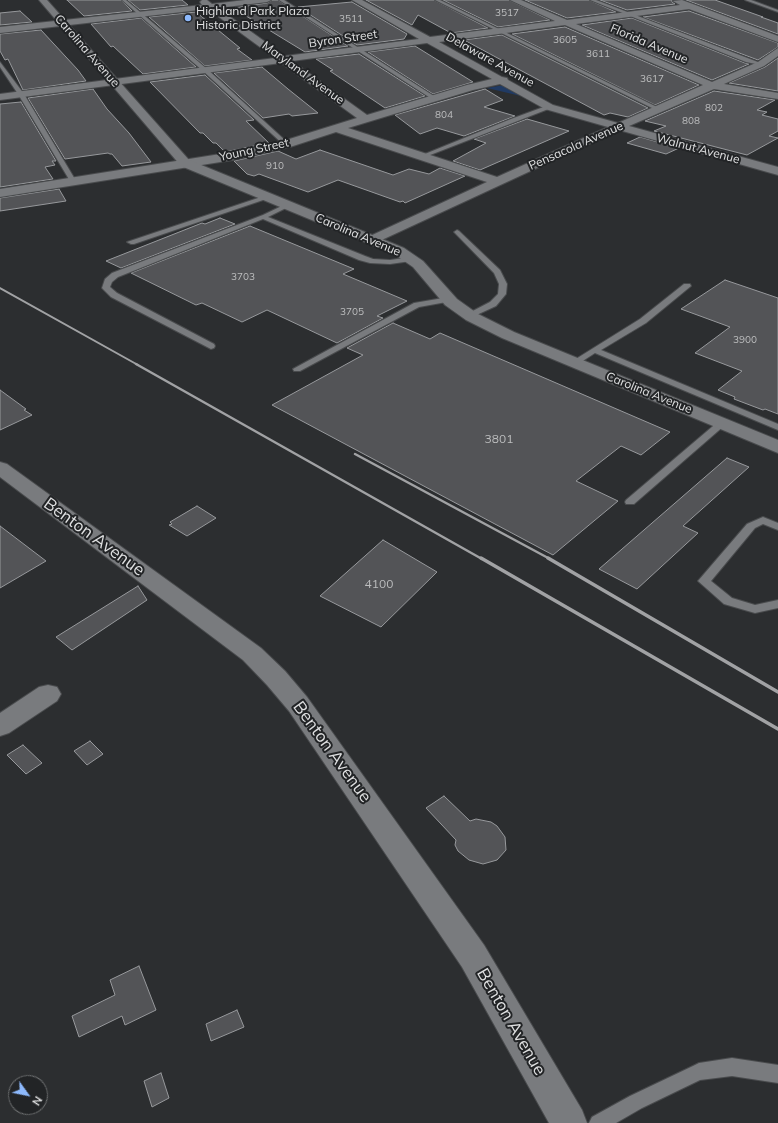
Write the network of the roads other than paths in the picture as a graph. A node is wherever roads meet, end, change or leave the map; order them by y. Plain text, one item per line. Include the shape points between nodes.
1 (43, 0) edge
2 (124, 0) edge
3 (202, 0) edge
4 (267, 0) edge
5 (281, 0) edge
6 (356, 0) edge
7 (437, 0) edge
8 (514, 0) edge
9 (592, 0) edge
10 (674, 0) edge
11 (747, 0) edge
12 (210, 6) junction
13 (690, 6) junction
14 (778, 11) edge
15 (141, 14) junction
16 (627, 14) junction
17 (564, 22) junction
18 (63, 23) junction
19 (0, 30) edge
20 (501, 31) junction
21 (778, 39) edge
22 (428, 40) junction
23 (360, 50) junction
24 (778, 51) edge
25 (285, 59) junction
26 (0, 62) edge
27 (761, 64) junction
28 (205, 70) junction
29 (503, 80) junction
30 (114, 82) junction
31 (711, 85) junction
32 (471, 87) junction
33 (495, 93) dead end
34 (21, 94) junction
35 (778, 96) edge
36 (0, 97) edge
37 (510, 97) dead end
38 (434, 98) junction
39 (548, 107) junction
40 (658, 109) junction
41 (365, 119) junction
42 (618, 127) junction
43 (336, 128) junction
44 (286, 144) junction
45 (423, 156) junction
46 (778, 161) edge
47 (185, 163) junction
48 (772, 169) edge
49 (73, 181) junction
50 (498, 181) junction
51 (0, 193) edge
52 (267, 197) junction
53 (288, 205) junction
54 (265, 216) junction
55 (457, 232) dead end
56 (373, 240) junction
57 (131, 242) dead end
58 (411, 259) junction
59 (687, 286) dead end
60 (449, 299) junction
61 (470, 316) junction
62 (211, 346) dead end
63 (594, 350) junction
64 (575, 362) junction
65 (297, 369) dead end
66 (722, 423) junction
67 (778, 426) edge
68 (776, 443) edge
69 (0, 468) edge
70 (630, 502) dead end
71 (778, 527) edge
72 (778, 604) edge
73 (48, 694) dead end
74 (0, 726) edge
75 (778, 1074) edge
76 (569, 1123) edge
77 (598, 1123) edge

1 - 18 street, Carolina Avenue
2 - 15 lane
3 - 12 street, Maryland Avenue
4 - 12 street
5 - 23 lane
6 - 22 street, Delaware Avenue
7 - 20 lane
8 - 17 street, Florida Avenue
9 - 16 lane
10 - 13 street
11 - 14 lane
12 - 15 street
12 - 25 street, Maryland Avenue
13 - 16 street, Byron Street
13 - 21 street
15 - 18 street
15 - 28 lane
16 - 17 street, Byron Street
16 - 27 lane
17 - 20 street, Byron Street
17 - 31 street, Florida Avenue
18 - 19 street
18 - 30 street, Carolina Avenue
20 - 22 street, Byron Street
20 - 40 lane
22 - 23 street, Byron Street
22 - 29 street, Delaware Avenue
23 - 25 street, Byron Street
23 - 38 lane
24 - 27 street, Pensacola Avenue
25 - 28 street, Byron Street
25 - 41 street, Maryland Avenue
26 - 34 lane
27 - 31 street, Pensacola Avenue
28 - 30 street, Byron Street
28 - 44 lane
29 - 32 street, Young Street
29 - 39 street, Delaware Avenue
30 - 34 street, Byron Street
30 - 47 street, Carolina Avenue
31 - 35 street, Florida Avenue
31 - 40 street, Pensacola Avenue
32 - 33 street
32 - 38 street, Young Street
34 - 36 street, Byron Street
34 - 49 lane
37 - 39 street
38 - 41 street, Young Street
39 - 42 street, Delaware Avenue
39 - 45 lane
40 - 42 street, Pensacola Avenue
41 - 43 street, Young Street
42 - 48 street, Walnut Avenue
42 - 50 street, Pensacola Avenue
43 - 44 street, Young Street
43 - 45 street, Maryland Avenue
44 - 47 street, Young Street
45 - 50 street, Maryland Avenue
46 - 48 street
47 - 49 street, Young Street
47 - 52 street, Carolina Avenue
49 - 51 street, Young Street
50 - 56 street, Pensacola Avenue
52 - 53 street, Carolina Avenue
52 - 57 lane
53 - 54 lane
53 - 56 street, Carolina Avenue
54 - 58 lane via 362,258 390,262
54 - 62 lane via 116,275 108,281 106,288 114,295
55 - 61 lane via 497,272 503,284 502,294 494,304
56 - 58 street, Carolina Avenue via 400,251
58 - 60 street, Carolina Avenue
59 - 63 lane via 642,321
60 - 61 street, Carolina Avenue
60 - 65 lane via 417,305
61 - 64 street, Carolina Avenue via 508,335
63 - 64 lane
63 - 67 lane
64 - 66 street, Carolina Avenue
66 - 68 street, Carolina Avenue
66 - 70 lane
69 - 76 street, Benton Avenue via 252,654 276,678 307,717 473,956
71 - 72 lane via 763,520 751,526 704,581 728,601 755,610
73 - 74 street
75 - 77 lane via 732,1067 700,1072

